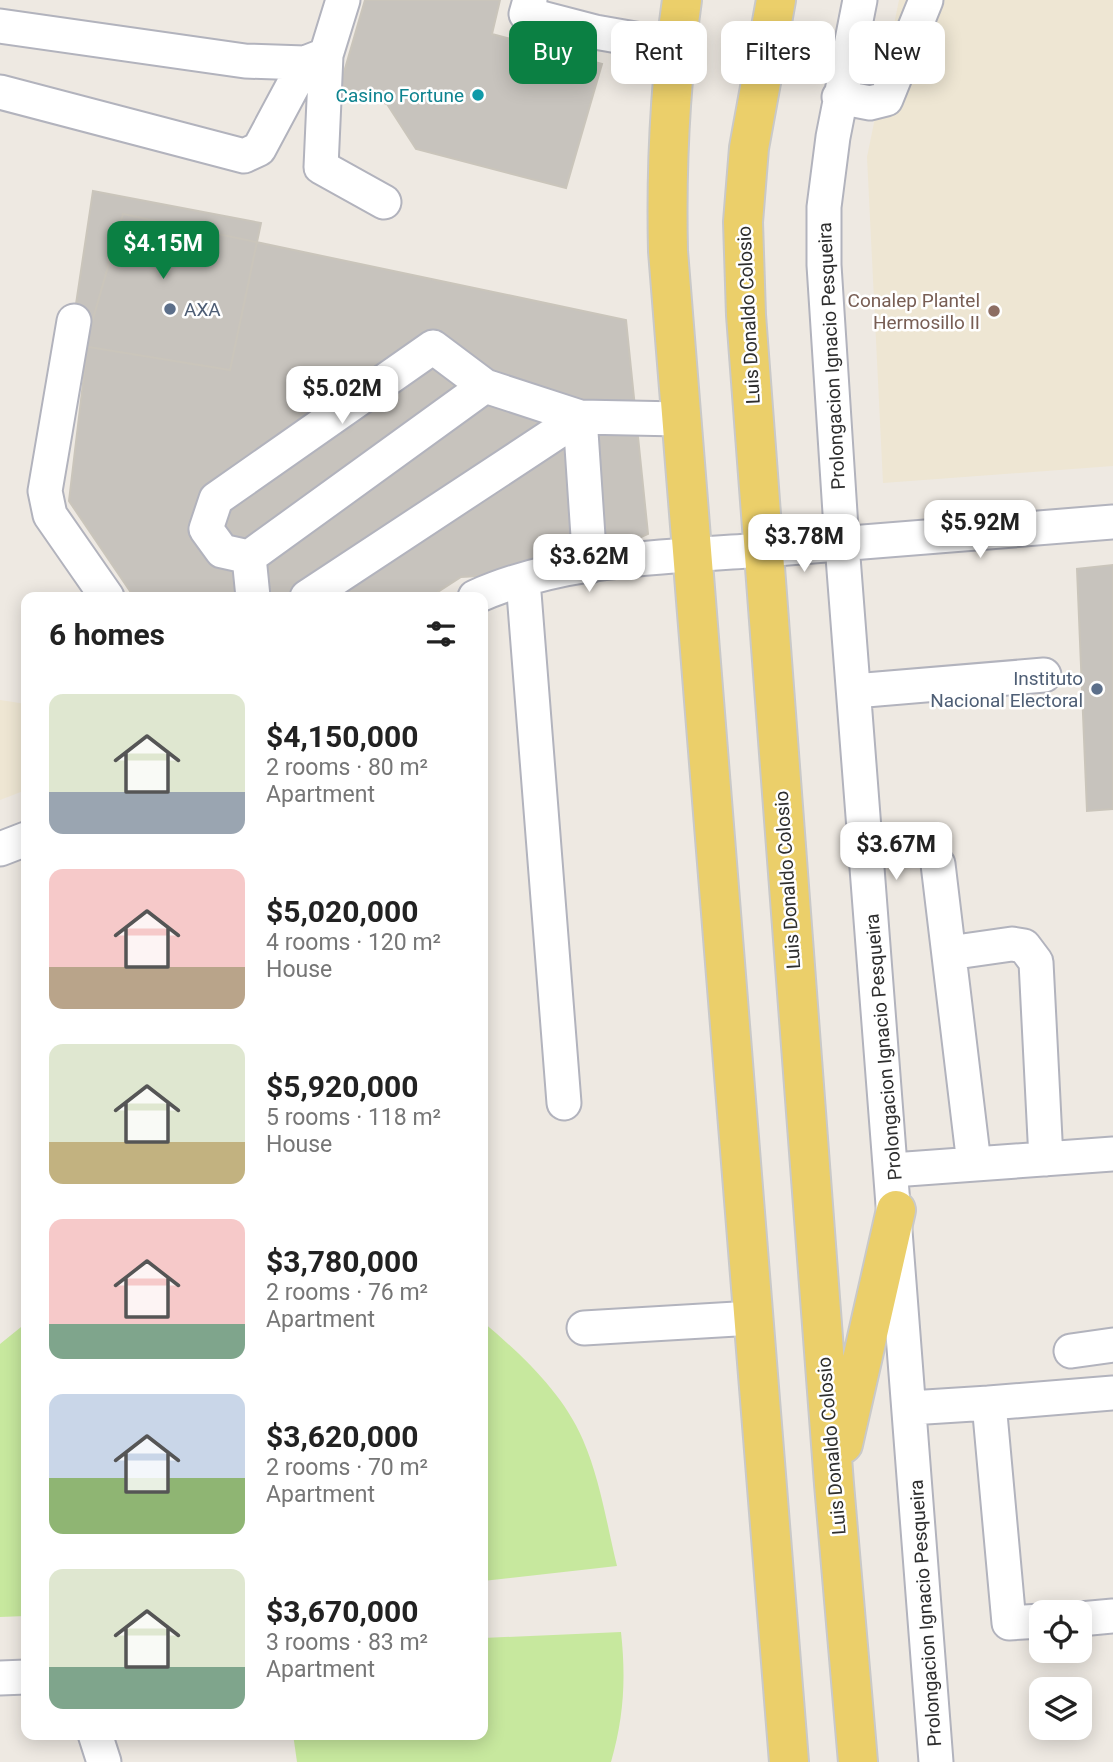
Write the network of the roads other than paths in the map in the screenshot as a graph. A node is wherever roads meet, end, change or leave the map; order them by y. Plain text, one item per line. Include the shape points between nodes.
1 (343, 0) edge
2 (530, 0) edge
3 (682, 0) edge
4 (776, 0) edge
5 (860, 0) edge
6 (926, 0) edge
7 (679, 21) edge
8 (0, 26) edge
9 (611, 35) edge
10 (315, 59) junction
11 (672, 84) edge
12 (0, 92) edge
13 (839, 97) junction
14 (384, 202) dead end
15 (74, 321) dead end
16 (485, 386) junction
17 (580, 417) junction
18 (680, 419) junction
19 (1113, 522) edge
20 (842, 544) junction
21 (762, 550) junction
22 (690, 555) junction
23 (249, 557) junction
24 (590, 566) junction
25 (523, 580) junction
26 (104, 592) edge
27 (252, 592) edge
28 (315, 592) edge
29 (488, 592) edge
30 (1044, 675) dead end
31 (854, 691) junction
32 (21, 841) edge
33 (0, 849) edge
34 (938, 864) dead end
35 (949, 953) junction
36 (564, 1103) dead end
37 (1113, 1154) edge
38 (1046, 1159) junction
39 (974, 1164) junction
40 (892, 1170) junction
41 (896, 1210) junction
42 (753, 1318) junction
43 (584, 1328) dead end
44 (1113, 1345) edge
45 (1071, 1351) dead end
46 (1113, 1393) edge
47 (989, 1403) junction
48 (910, 1408) junction
49 (834, 1484) junction
50 (1113, 1616) edge
51 (1092, 1618) edge
52 (1029, 1622) edge
53 (21, 1677) edge
54 (0, 1678) edge
55 (97, 1740) edge
56 (858, 1761) edge
57 (104, 1762) edge
58 (789, 1762) edge
59 (936, 1762) edge

1 - 10 street
2 - 9 street via 526,14
3 - 7 main road
4 - 21 main road, Luis Donaldo Colosio via 749,148 743,222
5 - 13 street, Prolongacion Ignacio Pesqueira
6 - 13 street via 886,99 870,103
8 - 10 street via 245,61
10 - 12 street via 258,149 244,156
10 - 14 street via 321,167
11 - 18 main road via 666,160 668,251
13 - 20 street, Prolongacion Ignacio Pesqueira via 824,207 824,265
15 - 26 street via 46,491 50,515
16 - 17 street
16 - 23 street
16 - 23 street via 433,347 216,499 206,528 222,551
17 - 18 street
17 - 24 street
17 - 28 street
18 - 22 main road
19 - 20 street
20 - 21 street
20 - 31 street, Prolongacion Ignacio Pesqueira
21 - 22 street
21 - 49 main road, Luis Donaldo Colosio
22 - 24 street
22 - 42 main road
23 - 27 street
24 - 25 street
25 - 29 street
25 - 36 street
30 - 31 street
31 - 40 street, Prolongacion Ignacio Pesqueira
32 - 33 street
34 - 35 street
35 - 38 street via 1013,944 1024,946 1036,962
35 - 39 street
37 - 38 street
38 - 39 street
39 - 40 street
40 - 41 street, Prolongacion Ignacio Pesqueira
41 - 48 street, Prolongacion Ignacio Pesqueira
41 - 49 main road
42 - 43 street
42 - 58 main road
44 - 45 street
46 - 47 street
47 - 48 street
47 - 52 street via 1009,1623
48 - 59 street, Prolongacion Ignacio Pesqueira
49 - 56 main road, Luis Donaldo Colosio
50 - 51 street
53 - 54 street
55 - 57 street

